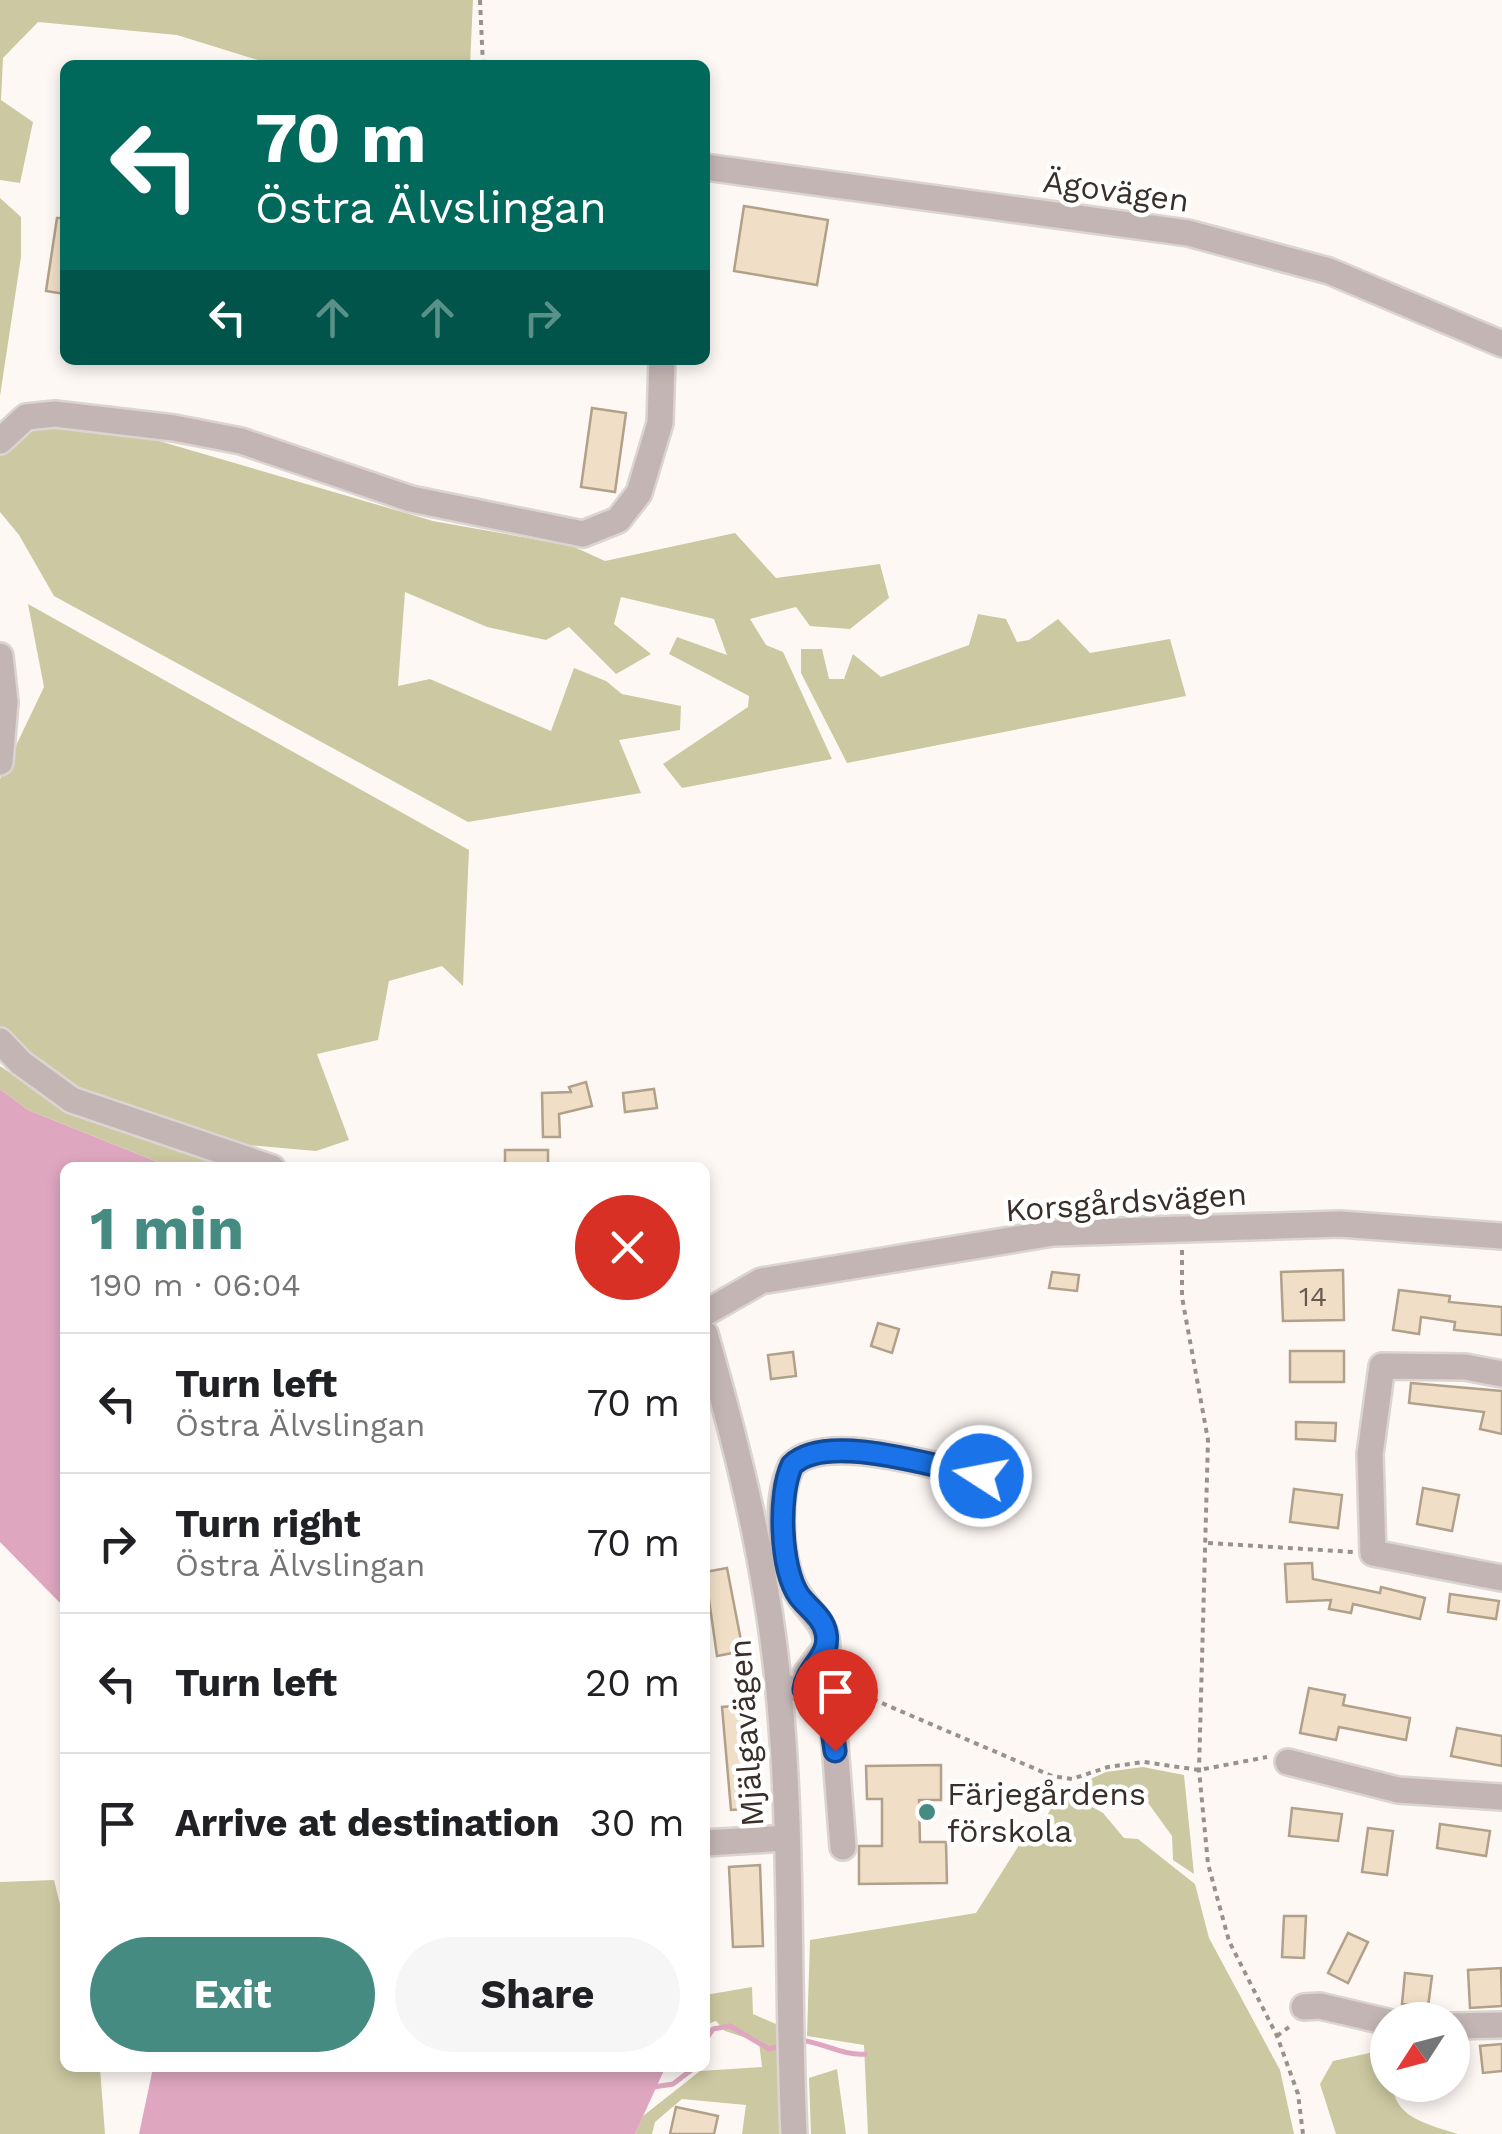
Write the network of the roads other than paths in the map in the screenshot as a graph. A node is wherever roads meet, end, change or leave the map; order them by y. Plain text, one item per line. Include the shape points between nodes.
1 (710, 167) edge
2 (1502, 344) edge
3 (662, 365) edge
4 (0, 441) edge
5 (0, 656) edge
6 (0, 762) edge
7 (0, 1041) edge
8 (254, 1162) edge
9 (1502, 1236) edge
10 (710, 1310) edge
11 (710, 1352) edge
12 (1502, 1374) edge
13 (981, 1476) dead end
14 (1502, 1578) edge
15 (791, 1689) junction
16 (1288, 1762) road end
17 (1502, 1797) edge
18 (786, 1838) junction
19 (710, 1843) edge
20 (842, 1847) dead end
21 (1304, 2007) dead end
22 (1370, 2018) edge
23 (1502, 2025) edge
24 (1470, 2026) edge
25 (794, 2134) edge

1 - 2 street, Ägovägen via 1188,233 1329,271
3 - 4 street via 660,422 640,493 618,520 583,534 411,499 241,441 174,428 54,414 26,417
5 - 6 street
7 - 8 street via 72,1100
9 - 10 street, Korsgårdsvägen via 1340,1224 1053,1234 761,1281
11 - 15 street, Mjälgavägen
12 - 14 street via 1382,1366 1370,1454 1373,1553
13 - 15 street via 842,1449 811,1452 792,1465 784,1494 788,1565 800,1597 826,1630 827,1646
15 - 18 street, Mjälgavägen
15 - 20 street via 828,1704
16 - 17 street via 1398,1790
18 - 19 street
18 - 25 street, Mjälgavägen
21 - 22 street
23 - 24 street

